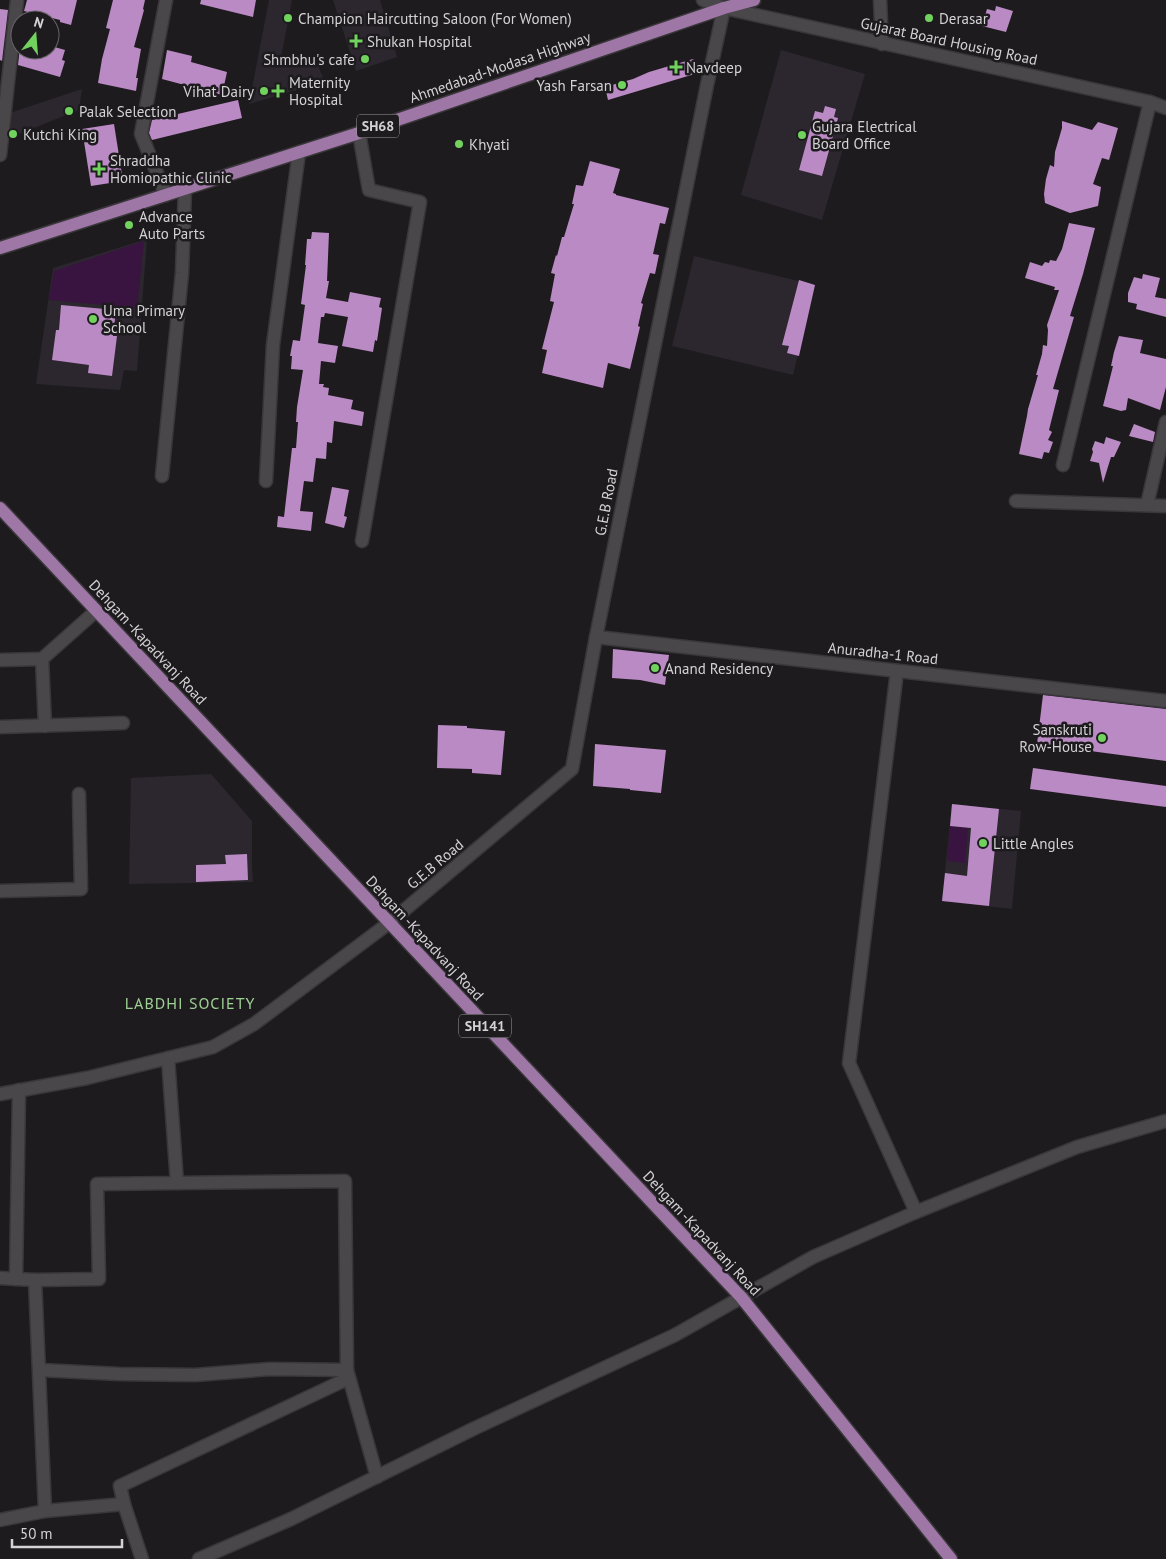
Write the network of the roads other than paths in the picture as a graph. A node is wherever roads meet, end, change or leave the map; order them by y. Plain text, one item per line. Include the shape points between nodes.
1 (16, 0) edge
2 (166, 0) edge
3 (703, 0) edge
4 (754, 0) edge
5 (880, 0) edge
6 (724, 8) junction
7 (882, 44) junction
8 (1150, 102) junction
9 (1166, 108) edge
10 (359, 132) junction
11 (299, 152) junction
12 (0, 155) edge
13 (185, 189) junction
14 (166, 195) junction
15 (0, 248) edge
16 (1166, 422) edge
17 (1062, 465) dead end
18 (162, 476) dead end
19 (266, 481) dead end
20 (1016, 500) dead end
21 (1147, 505) junction
22 (1166, 506) edge
23 (0, 508) edge
24 (362, 541) dead end
25 (96, 610) junction
26 (596, 637) junction
27 (42, 659) junction
28 (0, 660) edge
29 (897, 671) junction
30 (1166, 701) edge
31 (123, 723) dead end
32 (45, 726) junction
33 (0, 727) edge
34 (79, 794) dead end
35 (0, 891) edge
36 (389, 924) junction
37 (168, 1058) junction
38 (18, 1090) junction
39 (0, 1094) edge
40 (1166, 1121) edge
41 (177, 1183) junction
42 (916, 1212) junction
43 (0, 1278) edge
44 (16, 1279) junction
45 (35, 1280) junction
46 (741, 1297) junction
47 (40, 1370) junction
48 (348, 1374) junction
49 (377, 1477) junction
50 (124, 1504) junction
51 (45, 1511) junction
52 (0, 1520) edge
53 (142, 1559) edge
54 (199, 1559) edge
55 (952, 1559) edge

1 - 12 street
2 - 14 street via 141,134
3 - 6 street, Gujarat Board Housing Road
4 - 6 main road, Ahmedabad-Modasa Highway / SH68
5 - 7 street
6 - 7 street, Gujarat Board Housing Road
6 - 10 main road, Ahmedabad-Modasa Highway / SH68
6 - 26 street, G.E.B Road
7 - 8 street, Gujarat Board Housing Road
8 - 9 street, Gujarat Board Housing Road
8 - 17 street
10 - 11 main road, Ahmedabad-Modasa Highway / SH68
10 - 24 street via 369,190 420,202
11 - 13 main road, Ahmedabad-Modasa Highway / SH68
11 - 19 street via 273,345
13 - 14 main road, Ahmedabad-Modasa Highway / SH68
13 - 18 street via 182,273
14 - 15 main road, Ahmedabad-Modasa Highway / SH68
16 - 21 street
20 - 21 street
21 - 22 street
23 - 25 main road, Dehgam -Kapadvanj Road / SH141
25 - 27 street
25 - 36 main road, Dehgam -Kapadvanj Road / SH141
26 - 29 street, Anuradha-1 Road
26 - 36 street, G.E.B Road via 572,769
27 - 28 street
27 - 32 street
29 - 30 street, Anuradha-1 Road
29 - 42 street via 849,1063
31 - 32 street
32 - 33 street
34 - 35 street via 81,889
36 - 37 street, G.E.B Road via 254,1024 213,1047
36 - 46 main road, Dehgam -Kapadvanj Road / SH141
37 - 38 street, G.E.B Road via 87,1078
37 - 41 street
38 - 39 street, G.E.B Road
38 - 44 street
40 - 42 street via 1077,1147
41 - 45 street via 97,1184 99,1279
41 - 48 street via 344,1181
42 - 46 street via 813,1257
43 - 44 street
44 - 45 street
45 - 47 street
46 - 49 street via 675,1335
46 - 55 main road, Dehgam -Kapadvanj Road / SH141
47 - 48 street via 195,1375 270,1369
47 - 51 street
48 - 49 street
48 - 50 street via 120,1486
49 - 54 street
50 - 51 street
50 - 53 street
51 - 52 street

